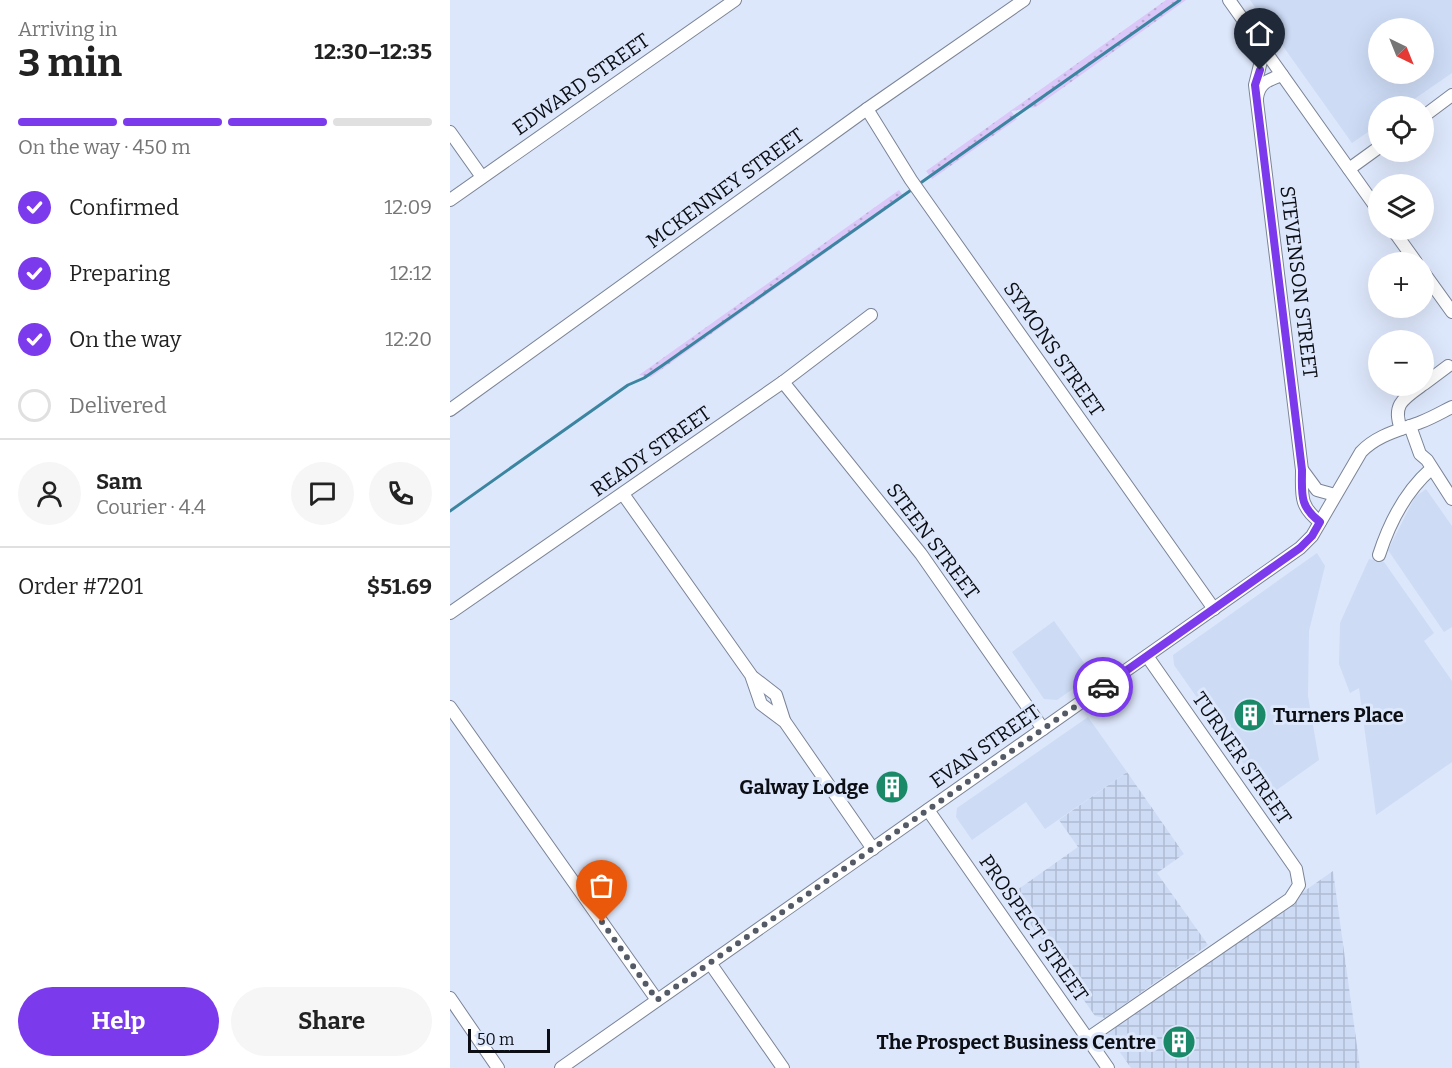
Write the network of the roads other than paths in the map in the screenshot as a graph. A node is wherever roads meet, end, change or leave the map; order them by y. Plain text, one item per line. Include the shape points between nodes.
1 (735, 0) edge
2 (1024, 0) edge
3 (1229, 0) edge
4 (1264, 49) junction
5 (1282, 75) junction
6 (1452, 95) edge
7 (1256, 99) junction
8 (1434, 108) edge
9 (867, 109) junction
10 (450, 132) edge
11 (1368, 155) edge
12 (1349, 168) junction
13 (482, 177) junction
14 (1368, 196) edge
15 (450, 200) edge
16 (1434, 287) edge
17 (1449, 308) edge
18 (871, 315) dead end
19 (1452, 317) edge
20 (1448, 366) dead end
21 (1434, 376) edge
22 (783, 382) junction
23 (1408, 396) edge
24 (1452, 407) edge
25 (450, 410) edge
26 (1452, 417) edge
27 (1413, 425) junction
28 (1429, 465) junction
29 (1302, 470) junction
30 (623, 494) junction
31 (1335, 495) junction
32 (1452, 499) edge
33 (1320, 522) junction
34 (1379, 555) dead end
35 (1214, 609) junction
36 (450, 614) edge
37 (1147, 656) junction
38 (450, 707) edge
39 (1043, 729) junction
40 (928, 810) junction
41 (873, 849) junction
42 (710, 963) junction
43 (450, 998) edge
44 (657, 1000) junction
45 (1087, 1039) junction
46 (576, 1064) edge
47 (498, 1068) edge
48 (561, 1068) edge
49 (783, 1068) edge
50 (1108, 1068) edge

1 - 13 street, EDWARD STREET
2 - 9 street, MCKENNEY STREET
3 - 4 street
4 - 5 street
4 - 7 street, STEVENSON STREET via 1255,81
5 - 7 street via 1261,85
5 - 12 street
6 - 8 street
7 - 29 street, STEVENSON STREET
9 - 25 street, MCKENNEY STREET
9 - 35 street, SYMONS STREET via 911,180
10 - 13 street
11 - 12 street
12 - 14 street
13 - 15 street, EDWARD STREET
16 - 17 street
17 - 19 street
18 - 22 street, READY STREET
20 - 21 street
22 - 30 street, READY STREET
22 - 39 street, STEEN STREET via 925,559
23 - 27 street via 1399,405 1397,416
24 - 27 street, EVAN STREET
26 - 27 street, EVAN STREET
27 - 28 street via 1420,454
27 - 31 street, EVAN STREET via 1367,446
28 - 32 street
28 - 34 street via 1388,531
29 - 31 street via 1316,489
29 - 33 street, STEVENSON STREET via 1304,504
30 - 36 street, READY STREET
30 - 41 street via 751,675 761,704 787,726
31 - 33 street, EVAN STREET
33 - 35 street, EVAN STREET via 1300,548
35 - 37 street, EVAN STREET
37 - 39 street, EVAN STREET
37 - 45 street, TURNER STREET via 1296,869 1299,885 1290,898
38 - 44 street
39 - 40 street, EVAN STREET
40 - 41 street, EVAN STREET
40 - 45 street, PROSPECT STREET
41 - 42 street, EVAN STREET
42 - 44 street, EVAN STREET
42 - 49 street
43 - 47 street
44 - 46 street, EVAN STREET
45 - 50 street, PROSPECT STREET
46 - 48 street, EVAN STREET

